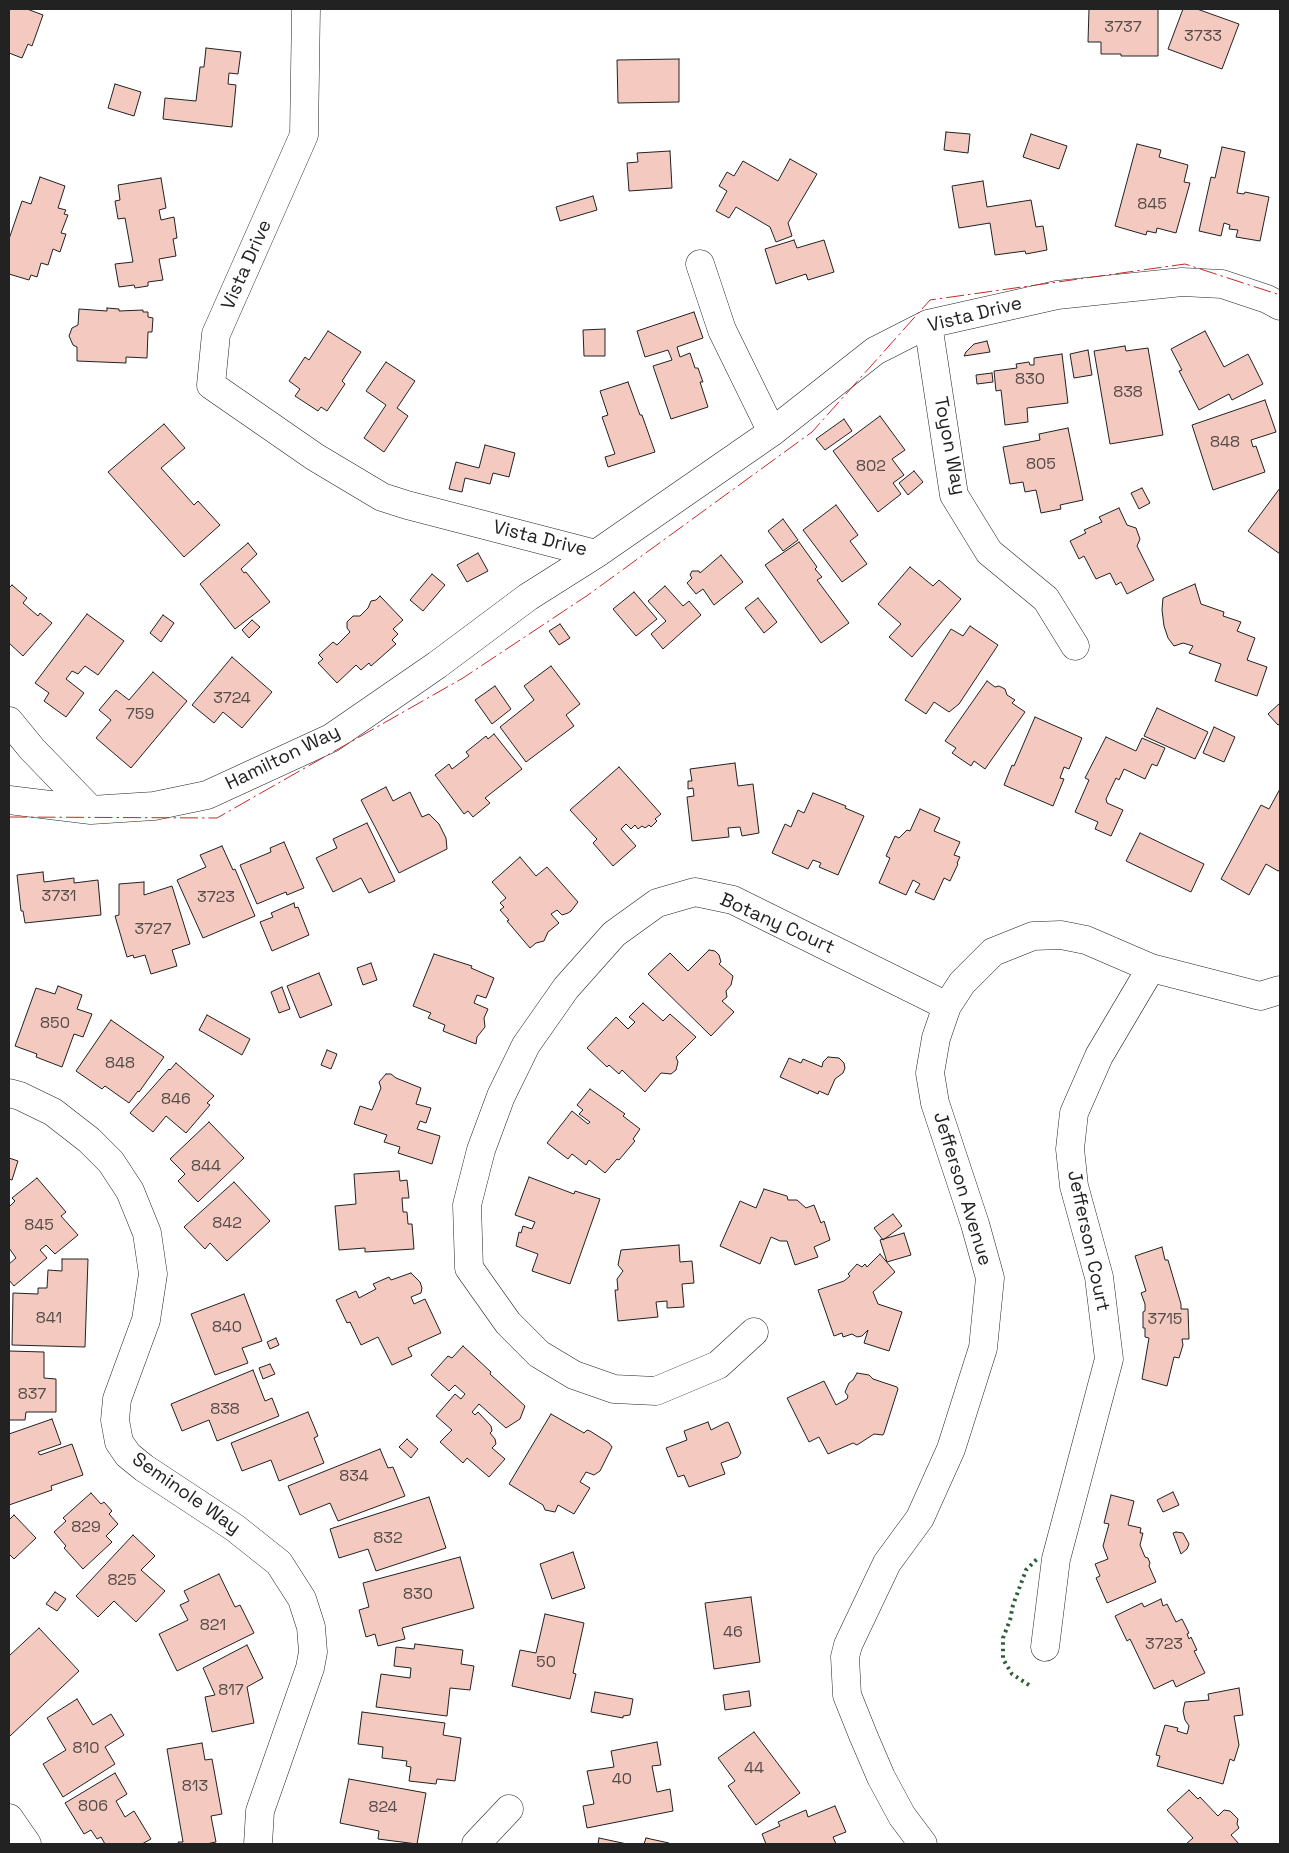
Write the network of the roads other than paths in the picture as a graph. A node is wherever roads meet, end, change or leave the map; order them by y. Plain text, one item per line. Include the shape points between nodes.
1 (306, 9) edge
2 (700, 264) dead end
3 (1280, 306) edge
4 (928, 324) junction
5 (772, 432) junction
6 (596, 554) junction
7 (1075, 646) dead end
8 (9, 721) edge
9 (9, 800) edge
10 (91, 810) junction
11 (1151, 968) junction
12 (1280, 990) edge
13 (947, 1006) junction
14 (9, 1093) edge
15 (754, 1332) dead end
16 (1044, 1647) dead end
17 (509, 1808) dead end
18 (9, 1818) edge
19 (27, 1844) edge
20 (258, 1844) edge
21 (476, 1844) edge
22 (923, 1844) edge

1 - 6 street, Vista Drive via 304,135 216,334 211,385 382,497
2 - 5 street via 722,330
3 - 4 street, Vista Drive via 1267,298 1222,284 1182,282 1057,295
4 - 5 street, Vista Drive via 874,352
4 - 7 street, Toyon Way via 954,495 989,552 1046,599
5 - 6 street, Vista Drive
6 - 10 street, Hamilton Way via 528,597 331,738 207,796 154,806
8 - 10 street
9 - 10 street, Hamilton Way
11 - 12 street, Jefferson Avenue via 1260,996
11 - 13 street, Jefferson Avenue via 1086,940 1033,936 993,952 962,984
11 - 16 street, Jefferson Court via 1099,1056 1074,1113 1070,1149 1074,1186 1099,1277 1109,1359 1056,1559
13 - 15 street, Botany Court via 733,900 695,892 657,903 614,934 566,988 526,1045 501,1096 481,1150 467,1205 469,1268 508,1323 539,1354 574,1375 614,1389 656,1391 718,1365
13 - 22 street, Jefferson Avenue via 936,1038 930,1072 935,1103 990,1278 984,1348 951,1449 920,1518 887,1563 845,1657 847,1695 863,1735 902,1816
14 - 20 street, Seminole Way via 52,1112 89,1140 111,1162 130,1191 147,1233 153,1274 146,1320 117,1399 115,1420 120,1442 128,1455 144,1468 235,1528 279,1563 302,1599 311,1627 313,1652 260,1811
17 - 21 street
18 - 19 street

